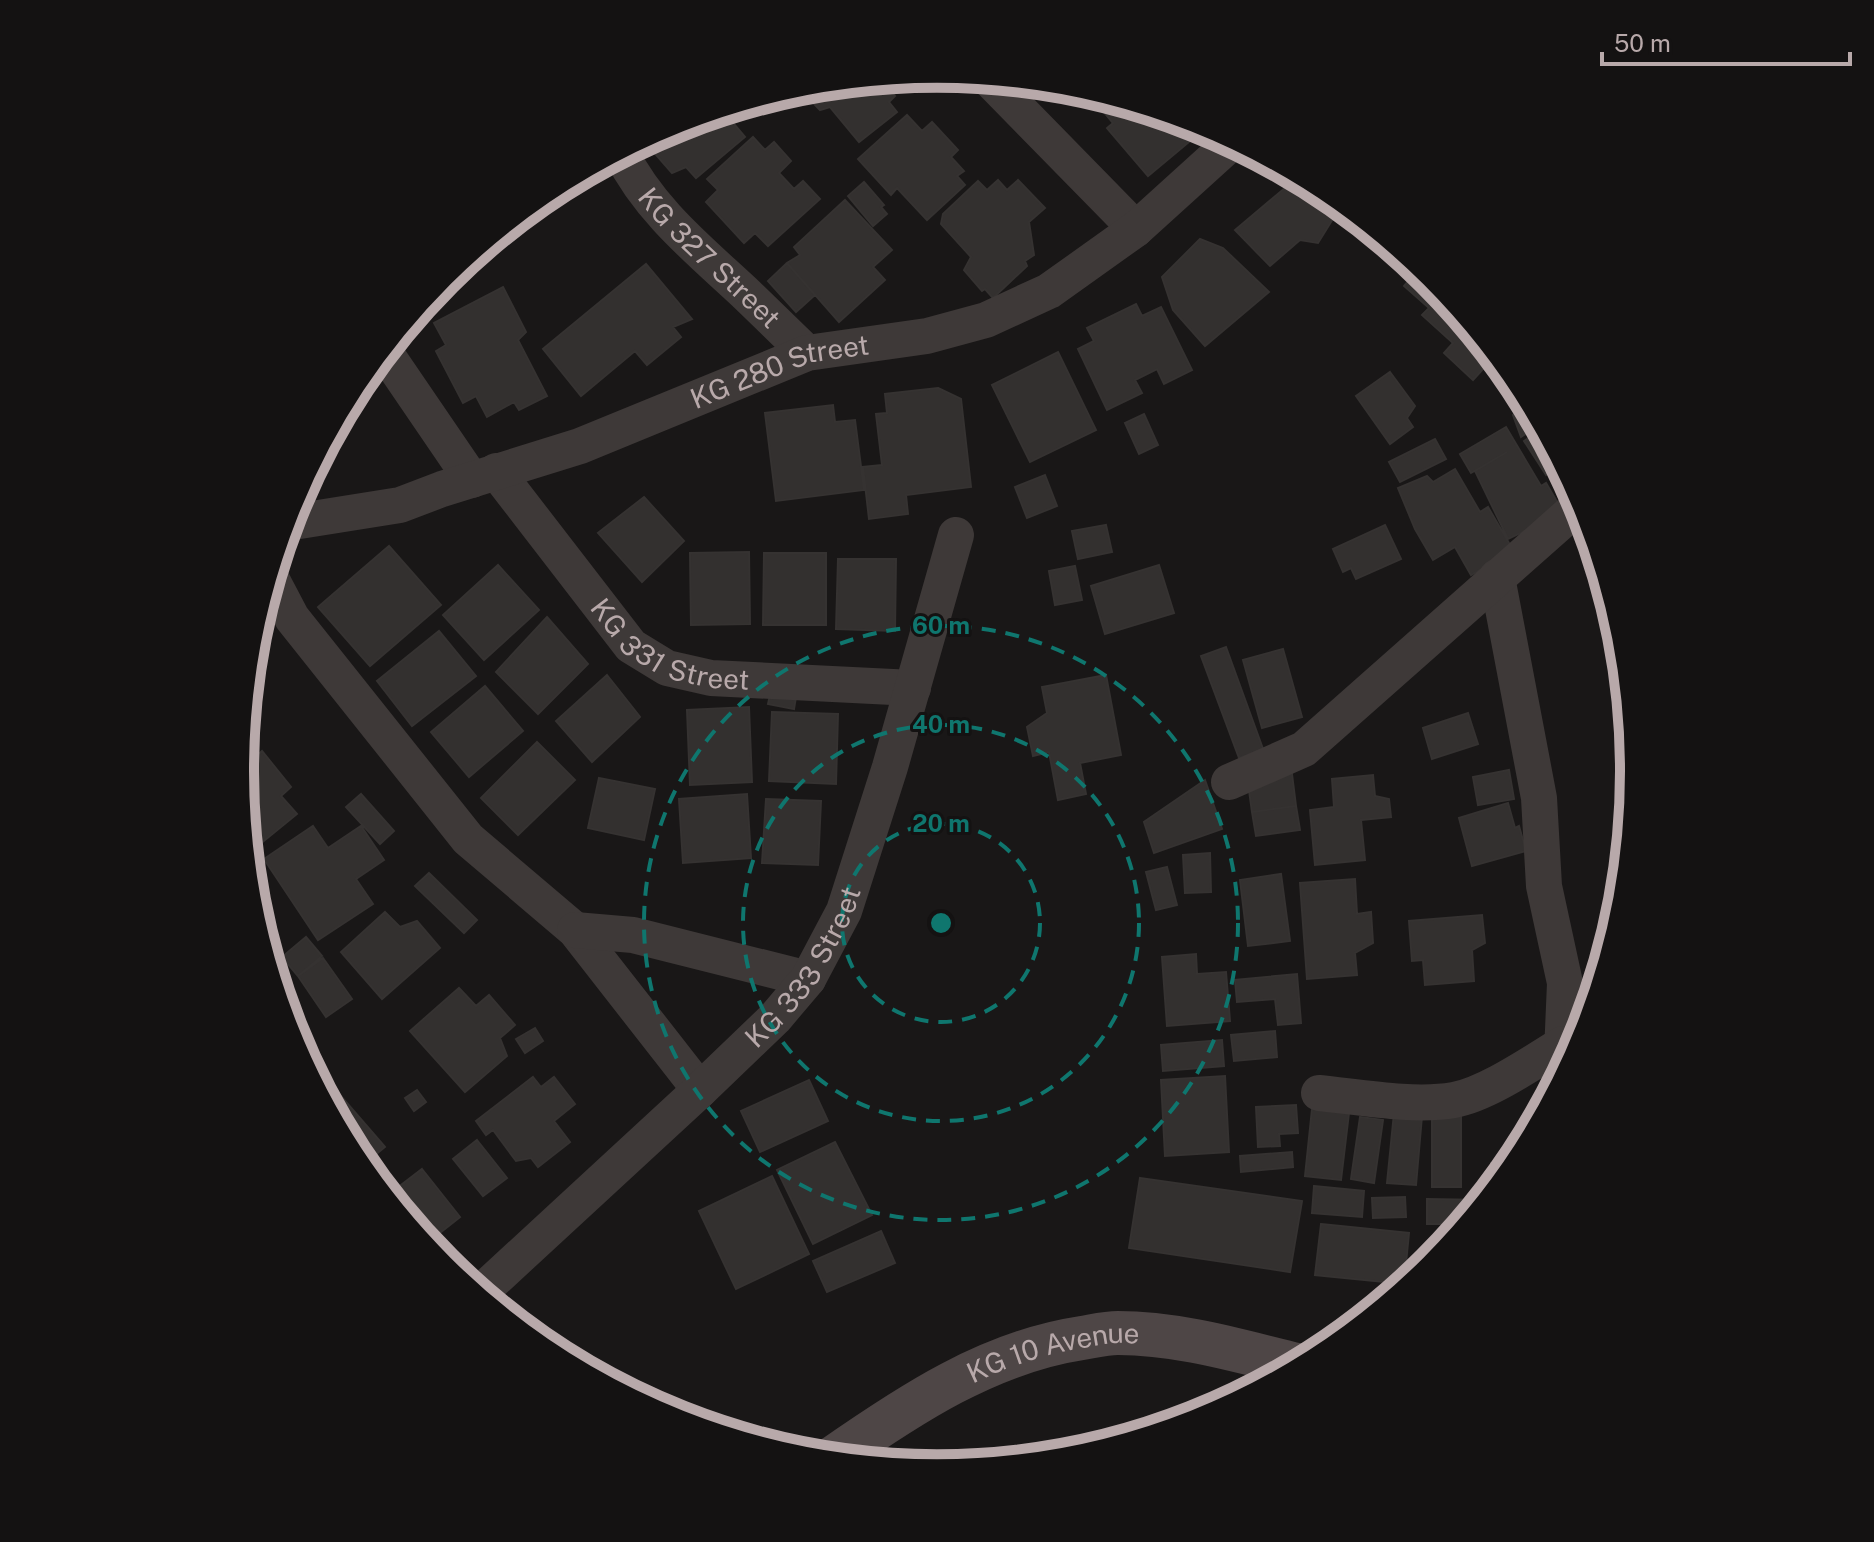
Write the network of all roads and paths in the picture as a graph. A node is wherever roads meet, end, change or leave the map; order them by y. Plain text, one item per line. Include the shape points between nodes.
1 (1001, 91) edge
2 (1222, 151) edge
3 (626, 163) edge
4 (1136, 229) junction
5 (807, 353) junction
6 (391, 360) edge
7 (484, 476) junction
8 (1570, 514) edge
9 (302, 521) edge
10 (956, 535) dead end
11 (1497, 577) junction
12 (278, 591) edge
13 (913, 688) junction
14 (1229, 782) dead end
15 (575, 930) junction
16 (808, 979) junction
17 (1563, 1044) edge
18 (1555, 1062) edge
19 (700, 1090) junction
20 (1319, 1093) dead end
21 (488, 1286) edge
22 (1280, 1361) edge
23 (847, 1448) edge

1 - 4 street
2 - 4 street, KG 280 Street
3 - 5 street, KG 327 Street via 689,242
4 - 5 street, KG 280 Street via 1049,291 986,320 927,336
5 - 7 street, KG 280 Street via 580,446
6 - 7 street, KG 331 Street
7 - 9 street, KG 280 Street via 400,505
7 - 13 street, KG 331 Street via 631,646 667,668 711,678
8 - 11 street
10 - 13 street, KG 333 Street
11 - 14 street via 1304,749
11 - 17 street via 1539,798 1544,886 1565,983
12 - 15 street via 292,618 468,839
13 - 16 street, KG 333 Street via 844,911
15 - 16 street via 633,935
15 - 19 street
16 - 19 street, KG 333 Street
18 - 20 street via 1454,1100
19 - 21 street, KG 333 Street
22 - 23 street, KG 10 Avenue via 1205,1342 1117,1333 1055,1342 978,1369

